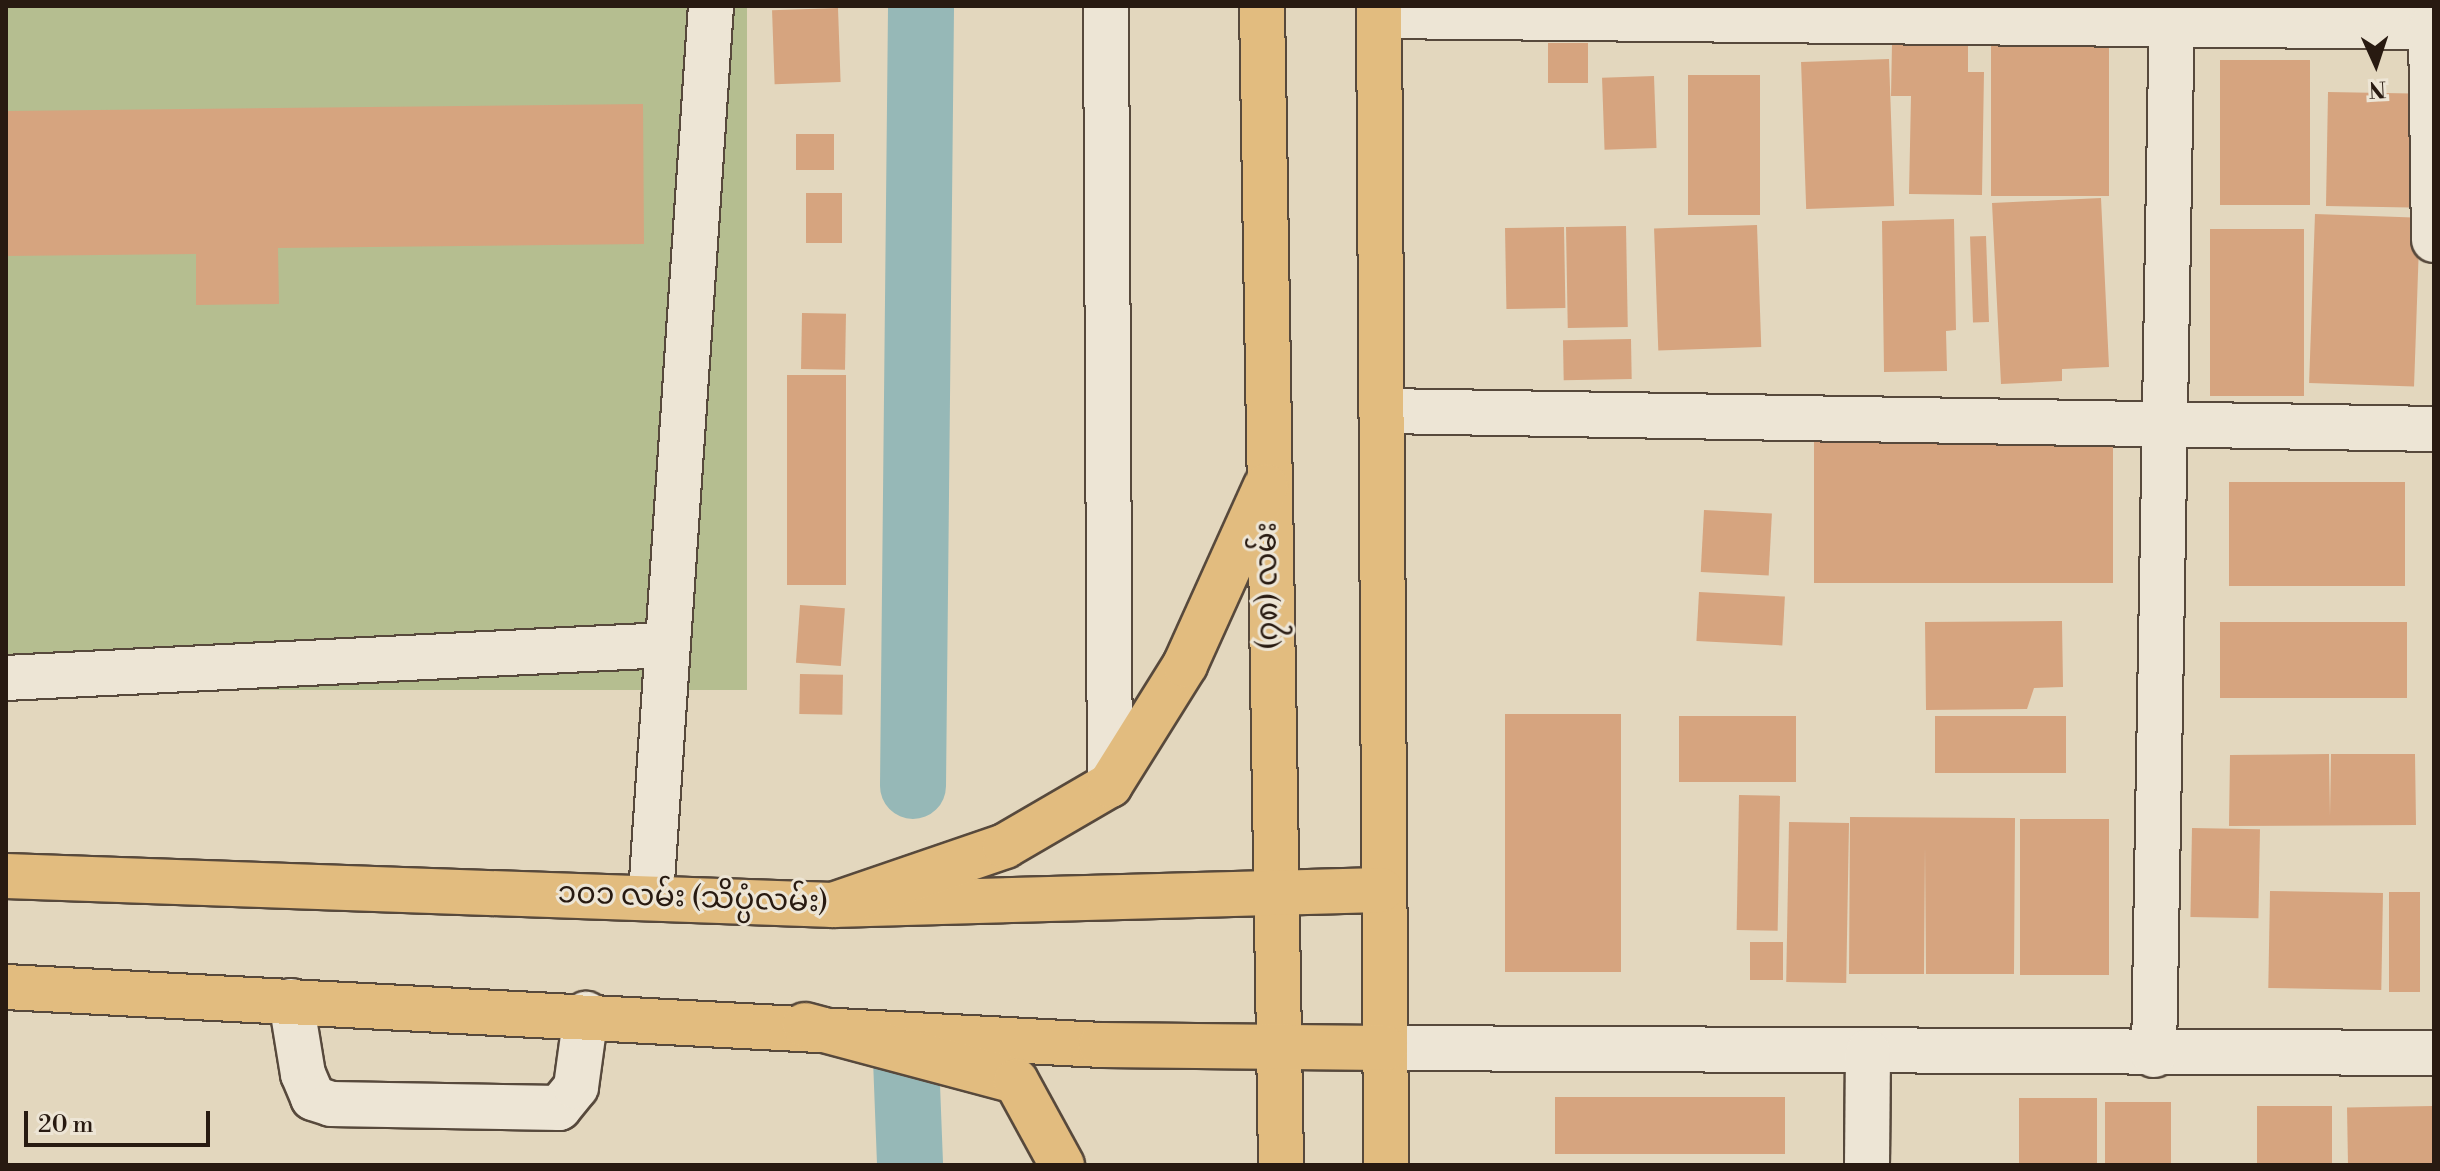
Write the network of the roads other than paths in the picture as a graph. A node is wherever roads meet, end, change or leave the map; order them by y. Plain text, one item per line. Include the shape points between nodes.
1 (711, 6) edge
2 (1106, 6) edge
3 (1262, 6) edge
4 (1379, 11) edge
5 (2171, 16) edge
6 (2434, 240) edge
7 (1384, 411) junction
8 (2163, 422) junction
9 (2434, 429) edge
10 (1266, 486) junction
11 (666, 645) junction
12 (6, 678) edge
13 (1110, 785) junction
14 (6, 876) edge
15 (1273, 890) junction
16 (1381, 890) junction
17 (651, 895) junction
18 (833, 905) junction
19 (6, 987) edge
20 (291, 1001) junction
21 (586, 1014) junction
22 (805, 1025) junction
23 (1280, 1046) junction
24 (1385, 1048) junction
25 (1868, 1052) junction
26 (2434, 1053) edge
27 (2154, 1055) junction
28 (1062, 1165) edge
29 (1281, 1165) edge
30 (1386, 1165) edge
31 (1867, 1165) edge

1 - 11 street
2 - 13 street
3 - 10 main road, (၇၈) လမ်း
4 - 5 street
4 - 7 main road
5 - 6 street via 2431,27
5 - 8 street
7 - 8 street
7 - 16 main road
8 - 9 street
8 - 27 street
10 - 13 main road via 1185,665
10 - 15 main road, (၇၈) လမ်း
11 - 12 street
11 - 17 street
13 - 18 main road via 1005,846
14 - 17 main road, ၁၀၁ လမ်း (သိပ္ပံလမ်း)
15 - 16 main road, ၁၀၁ လမ်း (သိပ္ပံလမ်း)
15 - 18 main road, ၁၀၁ လမ်း (သိပ္ပံလမ်း)
15 - 23 main road, (၇၈) လမ်း
16 - 24 main road
17 - 18 main road, ၁၀၁ လမ်း (သိပ္ပံလမ်း)
19 - 20 main road
20 - 21 main road
20 - 21 street via 303,1074 313,1098 331,1104 559,1108 576,1087
21 - 22 main road
22 - 23 main road via 1101,1045
22 - 28 main road via 1016,1081
23 - 24 main road
23 - 29 main road, (၇၈) လမ်း
24 - 25 street
24 - 30 main road
25 - 27 street
25 - 31 street
26 - 27 street

